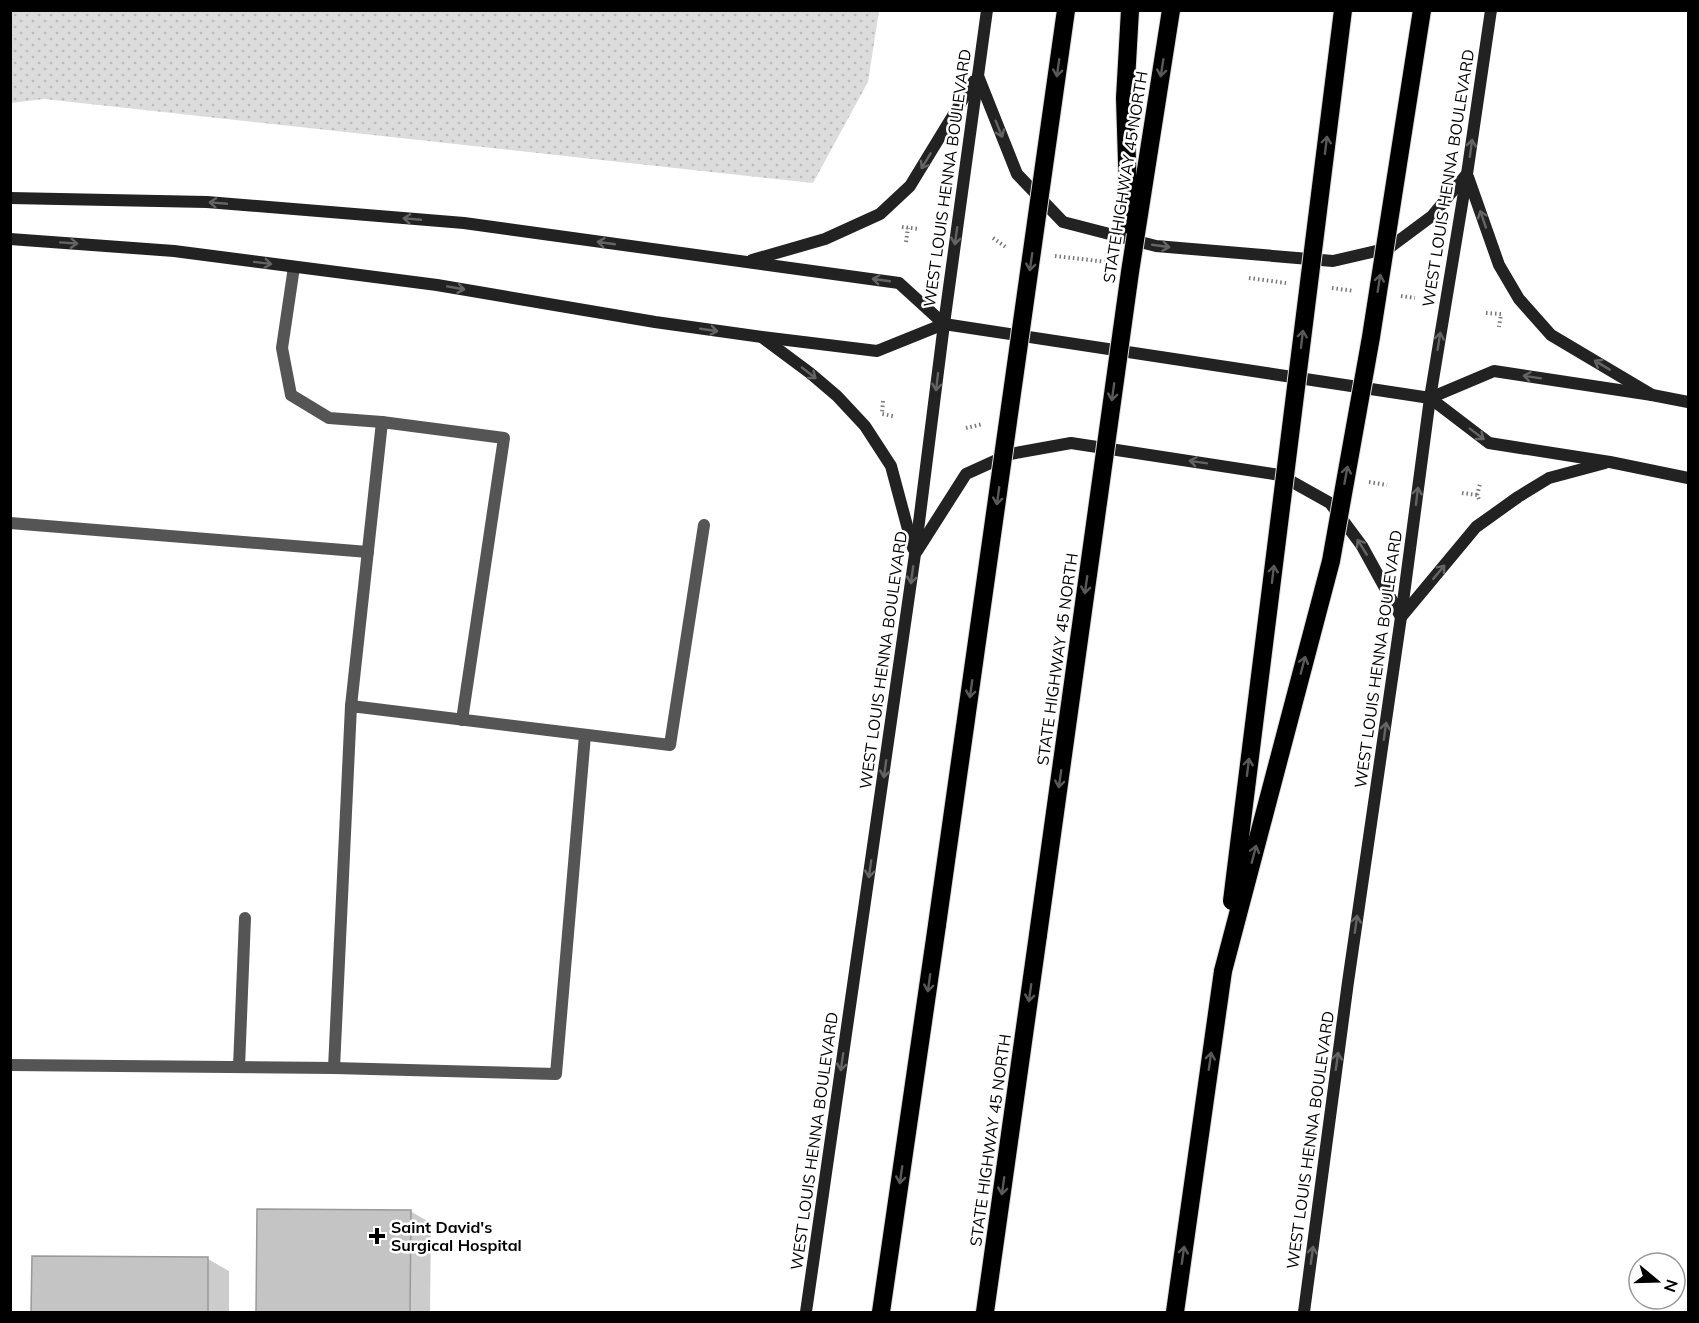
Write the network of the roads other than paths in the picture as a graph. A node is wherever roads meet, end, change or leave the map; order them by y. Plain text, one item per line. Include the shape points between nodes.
1 (987, 10) edge
2 (1066, 10) edge
3 (1130, 10) edge
4 (1171, 10) edge
5 (1343, 10) edge
6 (1422, 10) edge
7 (1491, 10) edge
8 (977, 74) junction
9 (1467, 174) junction
10 (10, 198) edge
11 (10, 239) edge
12 (746, 262) junction
13 (294, 267) junction
14 (1130, 272) junction
15 (944, 324) junction
16 (762, 337) junction
17 (1652, 395) junction
18 (1430, 398) junction
19 (1689, 402) edge
20 (382, 422) junction
21 (1610, 462) junction
22 (1689, 478) edge
23 (10, 523) edge
24 (704, 525) dead end
25 (368, 552) junction
26 (915, 554) junction
27 (1401, 616) junction
28 (351, 706) junction
29 (462, 720) junction
30 (585, 735) junction
31 (245, 918) dead end
32 (1223, 971) junction
33 (10, 1065) edge
34 (239, 1067) junction
35 (334, 1068) junction
36 (806, 1312) edge
37 (881, 1312) edge
38 (985, 1312) edge
39 (1175, 1312) edge
40 (1304, 1312) edge

1 - 8 main road, WEST LOUIS HENNA BOULEVARD
2 -> 37 highway, bridge
3 - 14 highway, bridge via 1125,98
4 -> 14 highway, STATE HIGHWAY 45 NORTH, bridge
32 -> 5 highway, bridge
32 -> 6 highway, bridge via 1331,561
9 -> 7 main road, WEST LOUIS HENNA BOULEVARD
8 -> 9 main road via 1017,174 1063,222 1156,246 1333,261 1389,248 1432,216
8 -> 12 main road via 910,186 880,214 825,239
8 -> 15 main road, WEST LOUIS HENNA BOULEVARD
17 -> 9 main road via 1551,335 1519,299 1499,265
18 -> 9 main road, WEST LOUIS HENNA BOULEVARD
12 -> 10 main road via 464,223 207,202
11 -> 13 main road via 174,251
15 -> 12 main road via 899,283
13 -> 16 main road via 437,285
13 - 20 lane via 282,348 291,395 329,418
14 -> 38 highway, STATE HIGHWAY 45 NORTH, bridge
15 - 16 main road via 877,351
15 - 18 main road
15 -> 26 main road, WEST LOUIS HENNA BOULEVARD
16 -> 26 main road via 837,396 865,426 891,466
17 -> 18 main road via 1494,371
17 - 19 main road
18 -> 21 main road via 1489,443
27 -> 18 main road, WEST LOUIS HENNA BOULEVARD
20 - 25 lane
20 - 29 lane via 504,438
21 - 22 main road
27 -> 21 main road via 1476,527 1549,478
23 - 25 lane
24 - 30 lane via 670,745
25 - 28 lane
27 -> 26 main road via 1362,546 1330,503 1280,475 1071,443 1010,454 966,474
26 -> 36 main road, WEST LOUIS HENNA BOULEVARD
40 -> 27 main road, WEST LOUIS HENNA BOULEVARD
28 - 29 lane
28 - 35 lane
29 - 30 lane
30 - 35 lane via 556,1074
31 - 34 lane
39 -> 32 highway
33 - 34 lane
34 - 35 lane

